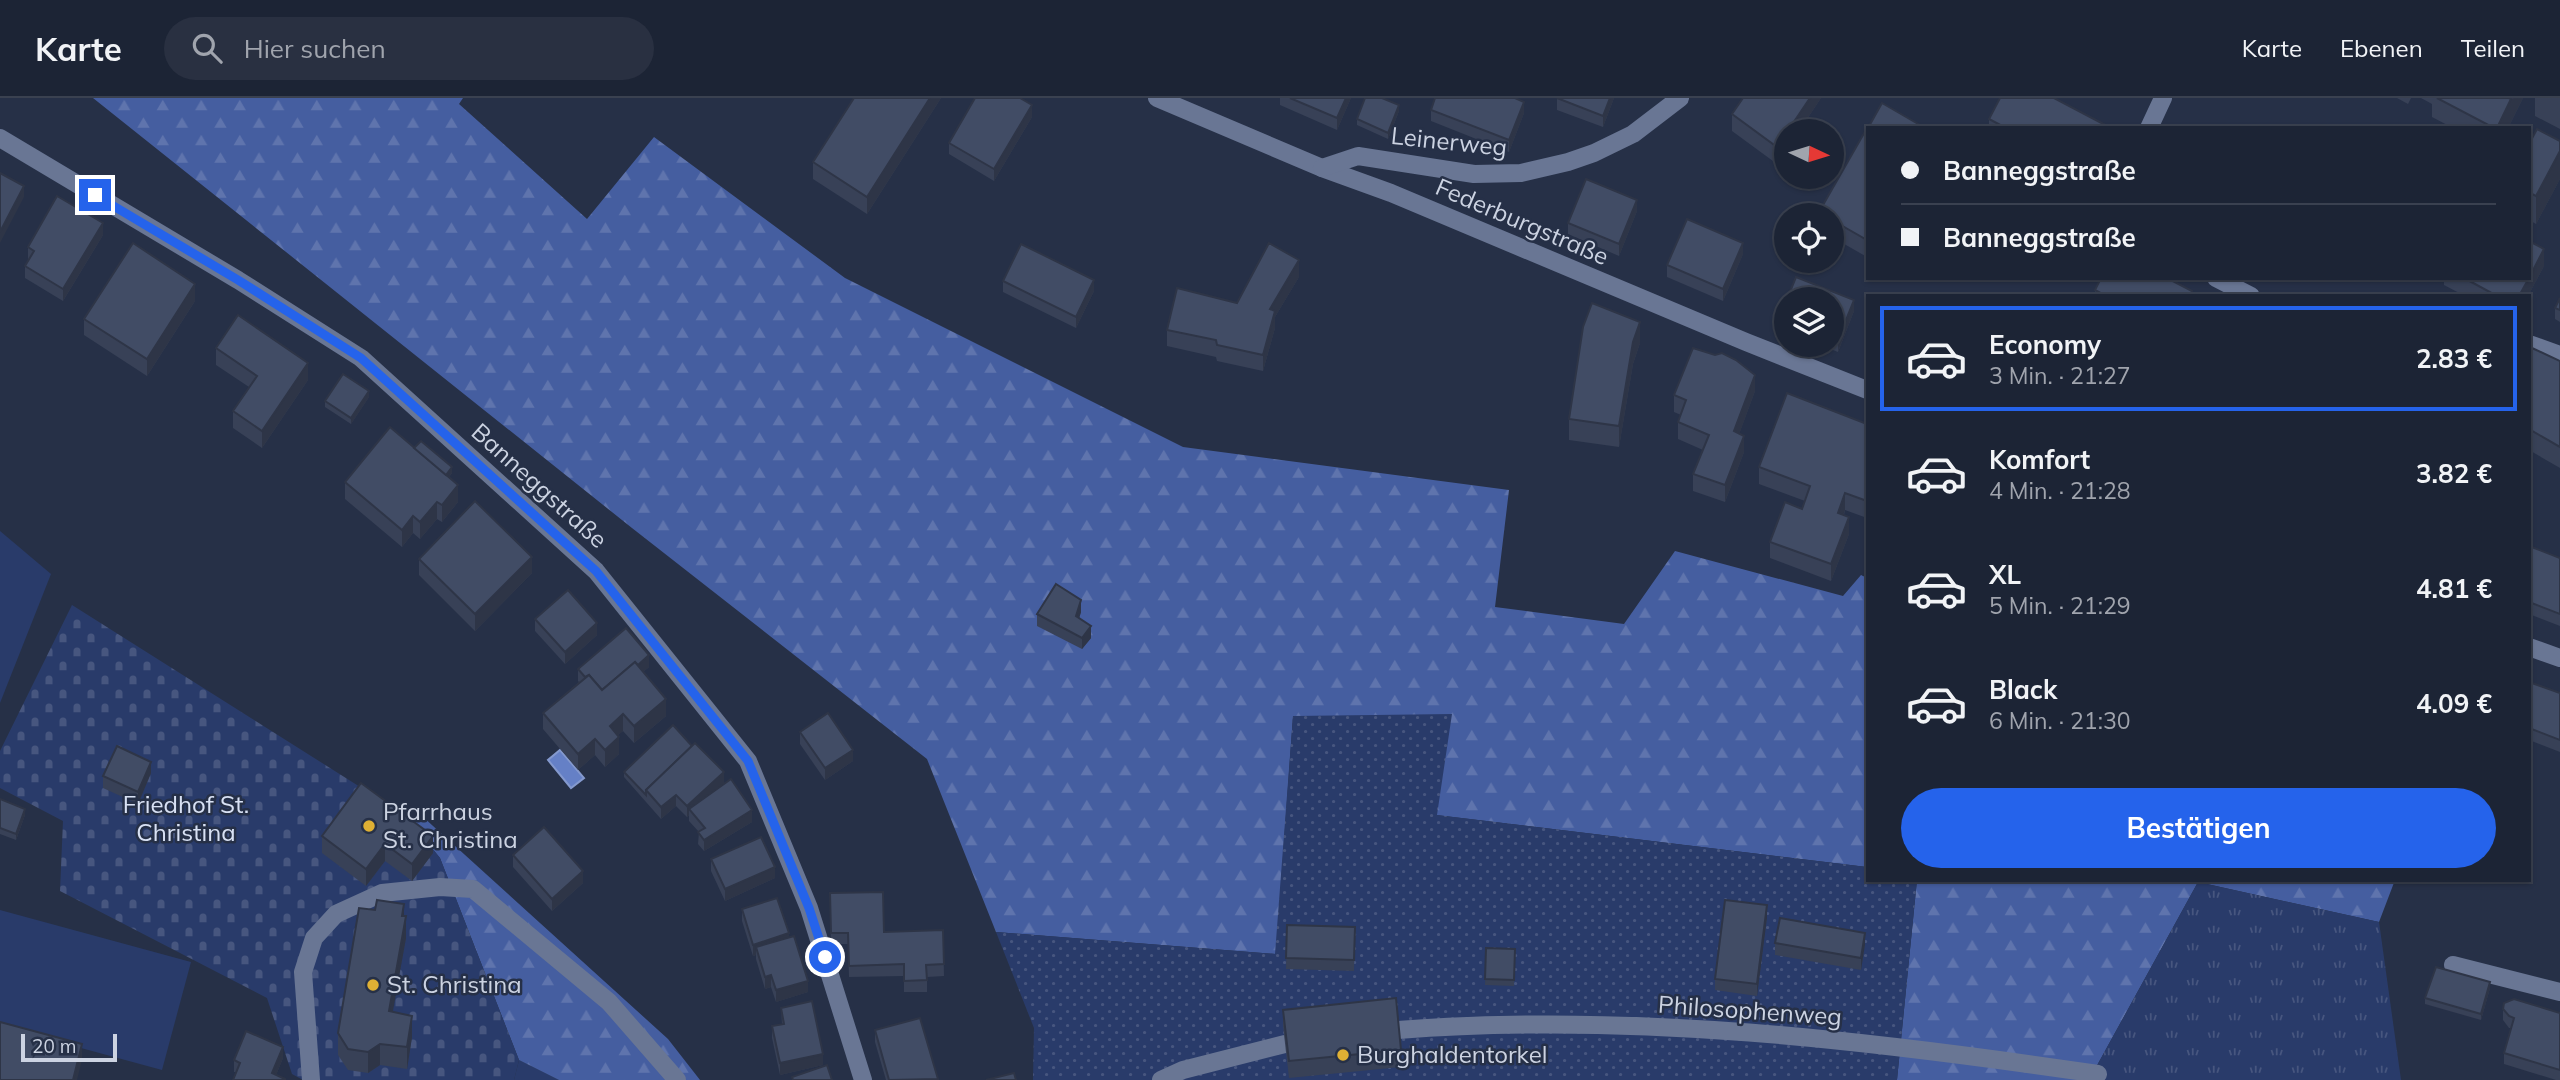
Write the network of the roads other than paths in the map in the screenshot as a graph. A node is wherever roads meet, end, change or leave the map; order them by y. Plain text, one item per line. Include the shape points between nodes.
1 (1157, 98) edge
2 (1681, 98) edge
3 (2163, 98) edge
4 (2150, 126) edge
5 (0, 138) edge
6 (1322, 168) junction
7 (2220, 280) edge
8 (2247, 294) edge
9 (2531, 345) edge
10 (2560, 355) edge
11 (1866, 390) edge
12 (2531, 648) edge
13 (2560, 658) edge
14 (2454, 965) dead end
15 (2560, 992) edge
16 (1398, 1030) edge
17 (1285, 1044) edge
18 (2098, 1074) dead end
19 (311, 1080) edge
20 (677, 1080) edge
21 (863, 1080) edge
22 (1161, 1080) edge

1 - 6 street, Federburgstraße
2 - 6 street, Leinerweg via 1633,134 1594,153 1521,173 1475,174 1357,156
3 - 4 street
5 - 21 street, Banneggstraße via 361,358 596,571 748,761 809,908
6 - 11 street, Federburgstraße
7 - 8 street
9 - 10 street
12 - 13 street
14 - 15 street
16 - 18 street, Philosophenweg via 1563,1024 1769,1033
17 - 22 street
19 - 20 street via 303,972 314,938 336,914 382,893 440,887 473,889 608,1002

